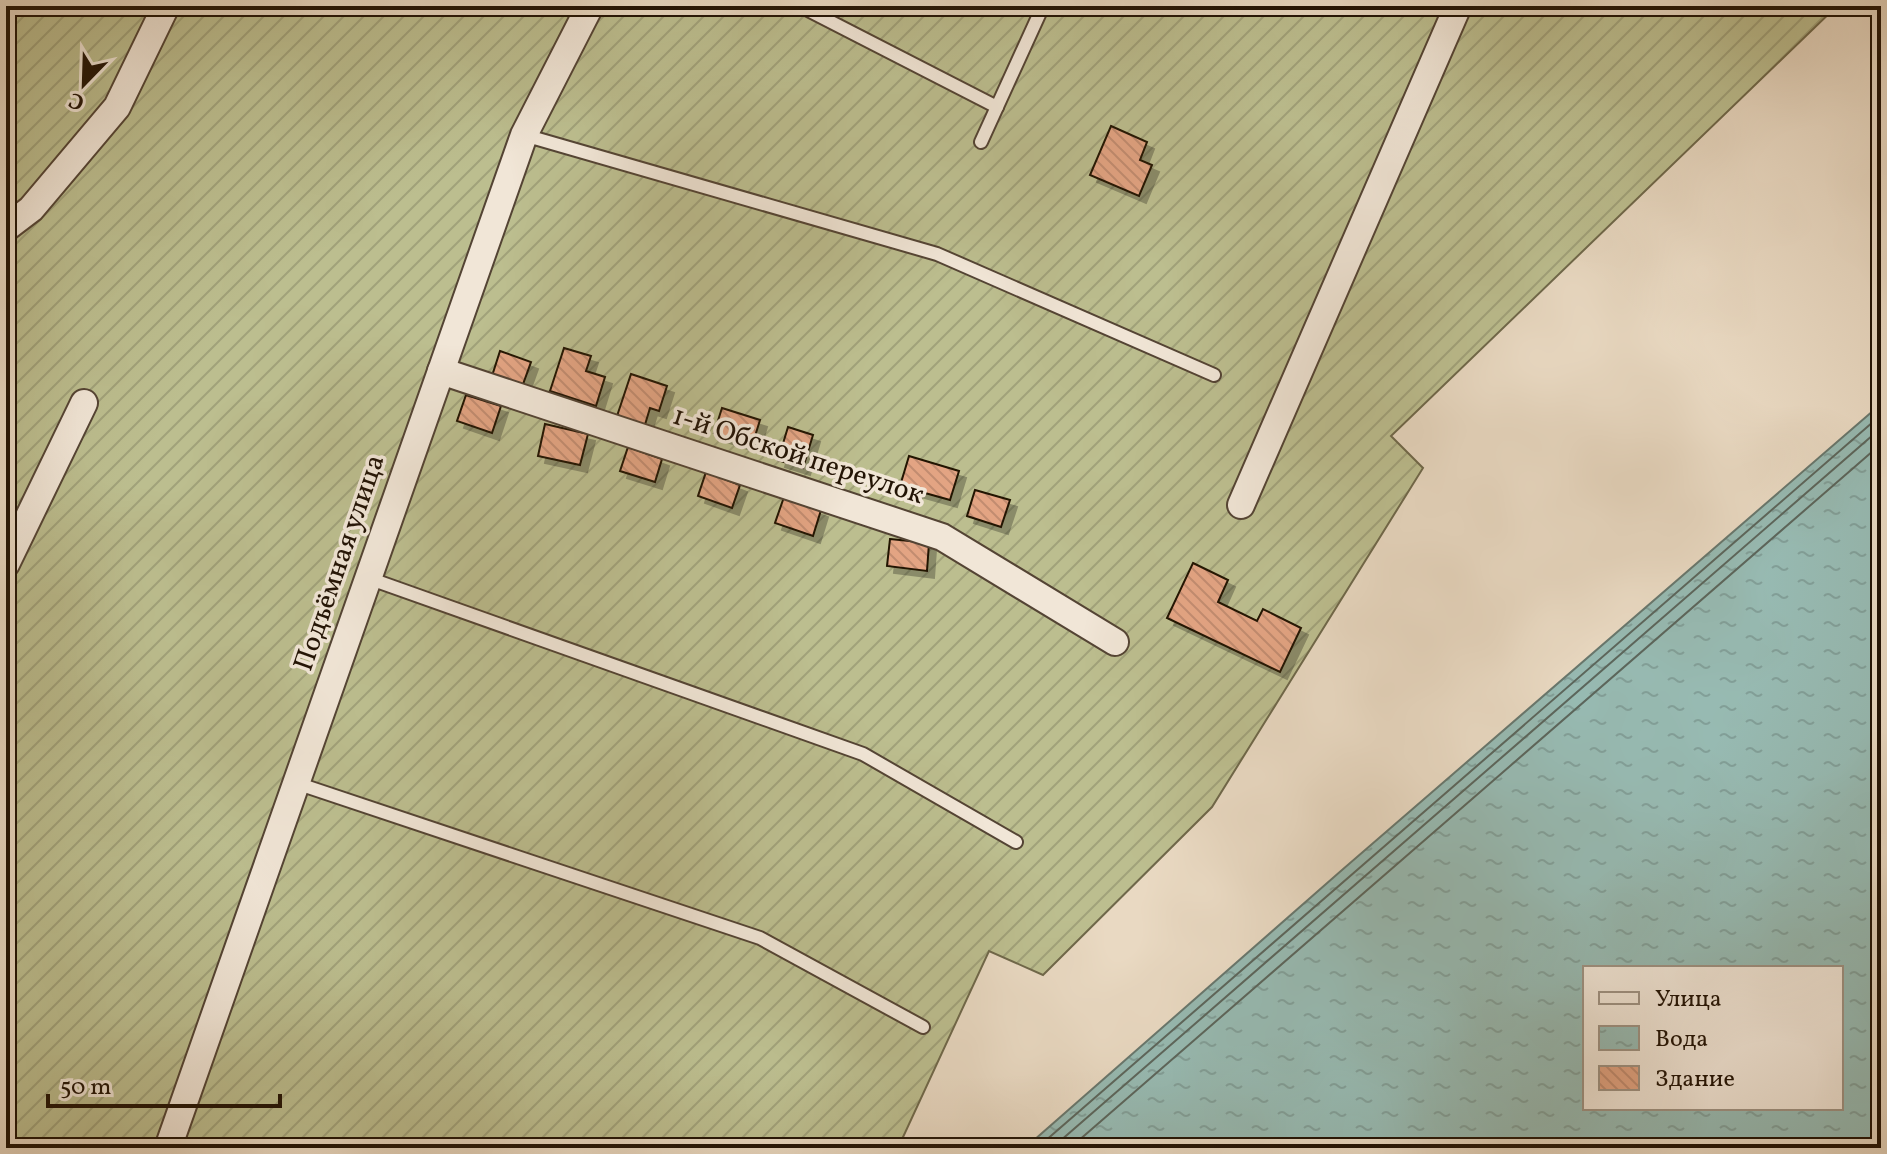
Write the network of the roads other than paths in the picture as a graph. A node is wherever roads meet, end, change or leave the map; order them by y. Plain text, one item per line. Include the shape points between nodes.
1 (166, 6) edge
2 (590, 6) edge
3 (800, 6) edge
4 (1043, 6) edge
5 (1458, 6) edge
6 (997, 107) junction
7 (524, 135) junction
8 (981, 142) dead end
9 (6, 228) edge
10 (441, 371) junction
11 (1214, 375) dead end
12 (84, 403) dead end
13 (1241, 505) dead end
14 (6, 564) edge
15 (368, 578) junction
16 (1115, 642) dead end
17 (296, 783) junction
18 (1016, 842) dead end
19 (923, 1027) dead end
20 (168, 1148) edge

1 - 9 street via 117,107 31,209
2 - 7 street, Подъёмная улица
3 - 6 lane
4 - 6 lane
5 - 13 street
6 - 8 lane
7 - 10 street, Подъёмная улица
7 - 11 lane via 937,254
10 - 15 street, Подъёмная улица
10 - 16 street, 1-й Обской переулок via 942,537
12 - 14 street
15 - 17 street, Подъёмная улица
15 - 18 lane via 863,754
17 - 19 lane via 760,938
17 - 20 street, Подъёмная улица

